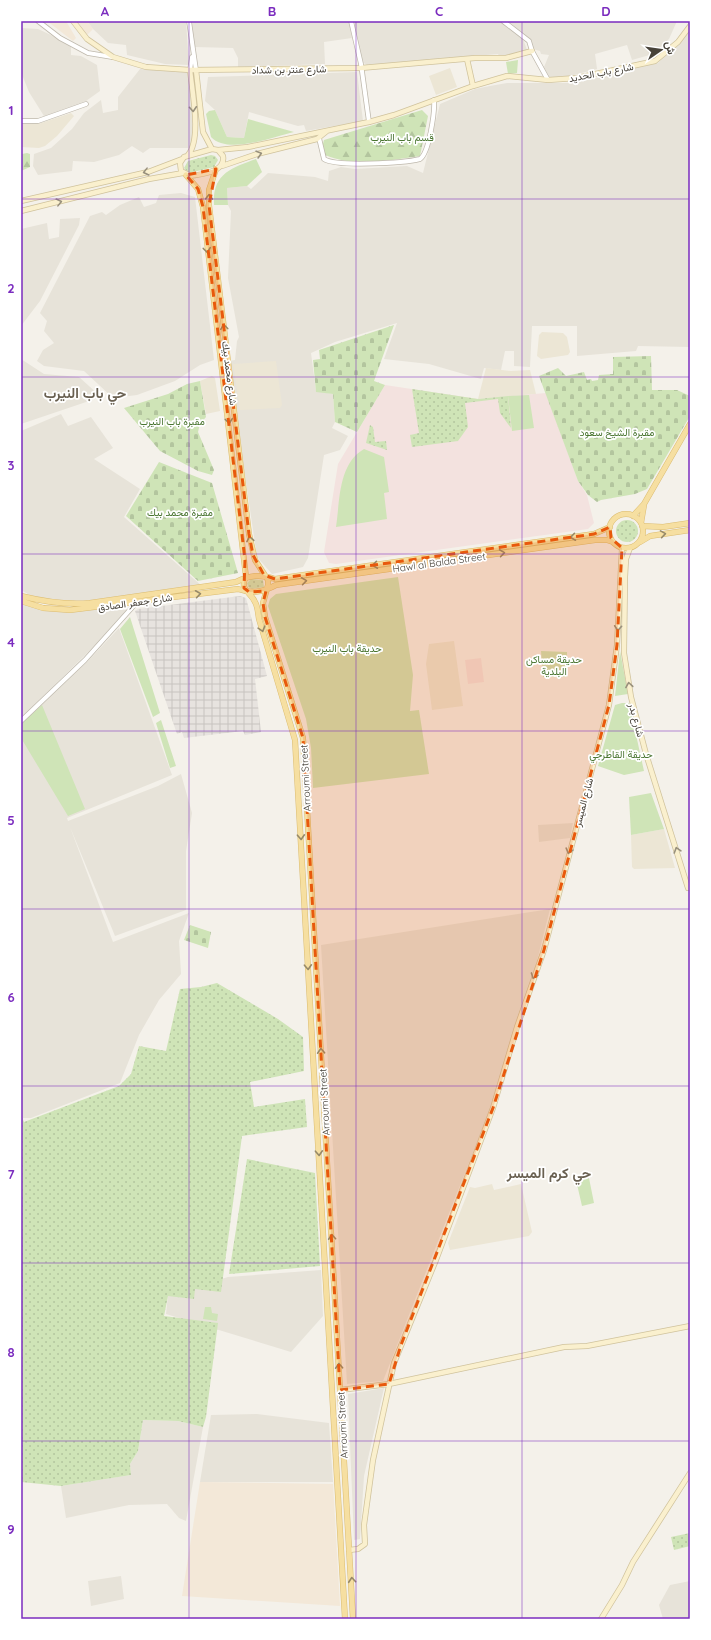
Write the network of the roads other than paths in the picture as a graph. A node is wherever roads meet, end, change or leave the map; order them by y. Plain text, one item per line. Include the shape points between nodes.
1 (38, 21) edge
2 (73, 21) edge
3 (189, 21) edge
4 (351, 21) edge
5 (503, 21) edge
6 (690, 26) edge
7 (532, 51) junction
8 (192, 54) junction
9 (113, 57) junction
10 (467, 59) junction
11 (361, 68) junction
12 (190, 70) junction
13 (196, 70) junction
14 (548, 80) junction
15 (473, 86) junction
16 (434, 100) junction
17 (86, 104) dead end
18 (21, 121) edge
19 (369, 122) junction
20 (327, 131) junction
21 (320, 138) junction
22 (212, 149) junction
23 (218, 150) junction
24 (188, 155) junction
25 (182, 159) junction
26 (222, 166) junction
27 (216, 169) junction
28 (185, 174) junction
29 (115, 179) junction
30 (105, 181) junction
31 (117, 188) junction
32 (107, 190) junction
33 (21, 201) edge
34 (21, 211) edge
35 (690, 424) edge
36 (644, 504) junction
37 (633, 516) junction
38 (690, 523) edge
39 (642, 525) junction
40 (610, 527) junction
41 (690, 530) edge
42 (614, 542) junction
43 (638, 544) junction
44 (622, 548) junction
45 (630, 548) junction
46 (264, 575) junction
47 (246, 577) junction
48 (266, 590) junction
49 (249, 592) junction
50 (21, 596) edge
51 (21, 601) edge
52 (137, 602) junction
53 (21, 721) edge
54 (688, 888) dead end
55 (690, 1326) edge
56 (389, 1384) junction
57 (340, 1390) junction
58 (690, 1473) edge
59 (350, 1550) junction
60 (345, 1619) edge
61 (353, 1619) edge
62 (601, 1619) edge

1 - 9 street via 60,38 88,53
2 - 9 main road, شارع عنتر بن شداد via 91,43
3 - 8 street
4 - 11 street
5 - 7 street via 529,41
6 - 14 main road, شارع باب الحديد via 678,42 655,61 590,76
7 - 10 main road, شارع عنتر بن شداد via 506,58
7 - 14 street
8 - 12 street
8 - 13 street
9 - 12 main road, شارع عنتر بن شداد via 146,67
10 - 11 main road, شارع عنتر بن شداد
10 - 15 main road
11 - 13 main road, شارع عنتر بن شداد
11 - 19 street
12 - 13 main road, شارع عنتر بن شداد
12 -> 24 main road via 195,135 193,148
13 - 22 main road via 203,132
14 - 15 main road, شارع باب الحديد via 507,76
15 - 16 main road, شارع باب الحديد
16 - 19 main road, شارع باب الحديد
16 - 21 street via 425,154 420,160 361,164 331,162 324,158
17 - 18 street via 38,121
19 - 20 main road, شارع باب الحديد
20 - 21 main road
20 - 23 main road, شارع باب الحديد via 248,147
26 -> 21 main road
22 - 23 main road, شارع باب الحديد
22 - 24 main road
23 - 26 main road via 223,156
24 - 25 main road
25 - 28 main road via 180,166
25 -> 29 main road via 157,169
26 - 27 main road
27 - 28 main road via 193,176
46 -> 27 main road, شارع محمد بيك via 253,555 249,534 209,205 209,190
28 - 31 main road via 149,179
28 -> 47 main road, شارع محمد بيك via 198,189 203,207
29 - 30 main road
29 - 31 main road via 118,183
30 - 32 main road via 104,186
30 - 33 main road
31 - 32 main road
34 -> 32 main road
35 - 36 main road
36 - 37 main road
36 - 39 main road
37 - 39 main road
37 - 40 main road via 627,514 616,518
38 - 39 main road via 663,527
39 - 43 main road via 643,536
40 - 42 main road
40 -> 46 main road, Hawl al Balda Street via 594,534 275,579
43 -> 41 main road via 650,536
42 - 44 main road
48 -> 42 main road, Hawl al Balda Street via 276,585 595,540
43 - 45 main road
44 - 45 main road
44 -> 56 main road, شارع الميسر via 617,645 609,705 544,950 517,1027 493,1108 417,1310 401,1344
54 -> 45 main road, شارع بدر via 631,697 624,653 626,559
46 - 47 main road, Hawl al Balda Street
46 - 48 main road, Arroumi Street via 268,580
47 - 49 main road, شارع محمد بيك via 243,583
47 - 50 main road, شارع جعفر الصادق via 236,582 69,605
48 - 49 main road, Hawl al Balda Street
57 -> 48 main road, Arroumi Street via 303,738 265,617 263,603
52 -> 49 main road, شارع جعفر الصادق via 238,589
49 -> 60 main road, Arroumi Street via 256,604 295,740
51 - 52 main road, شارع جعفر الصادق via 43,608 70,610
52 - 53 street via 85,660
55 - 56 main road via 586,1346 564,1347
56 - 57 main road
56 - 59 main road, شارع الميسر via 373,1460 364,1525 365,1544 358,1549
57 - 59 main road, Arroumi Street
58 - 62 main road via 633,1562
61 -> 59 main road, Arroumi Street

